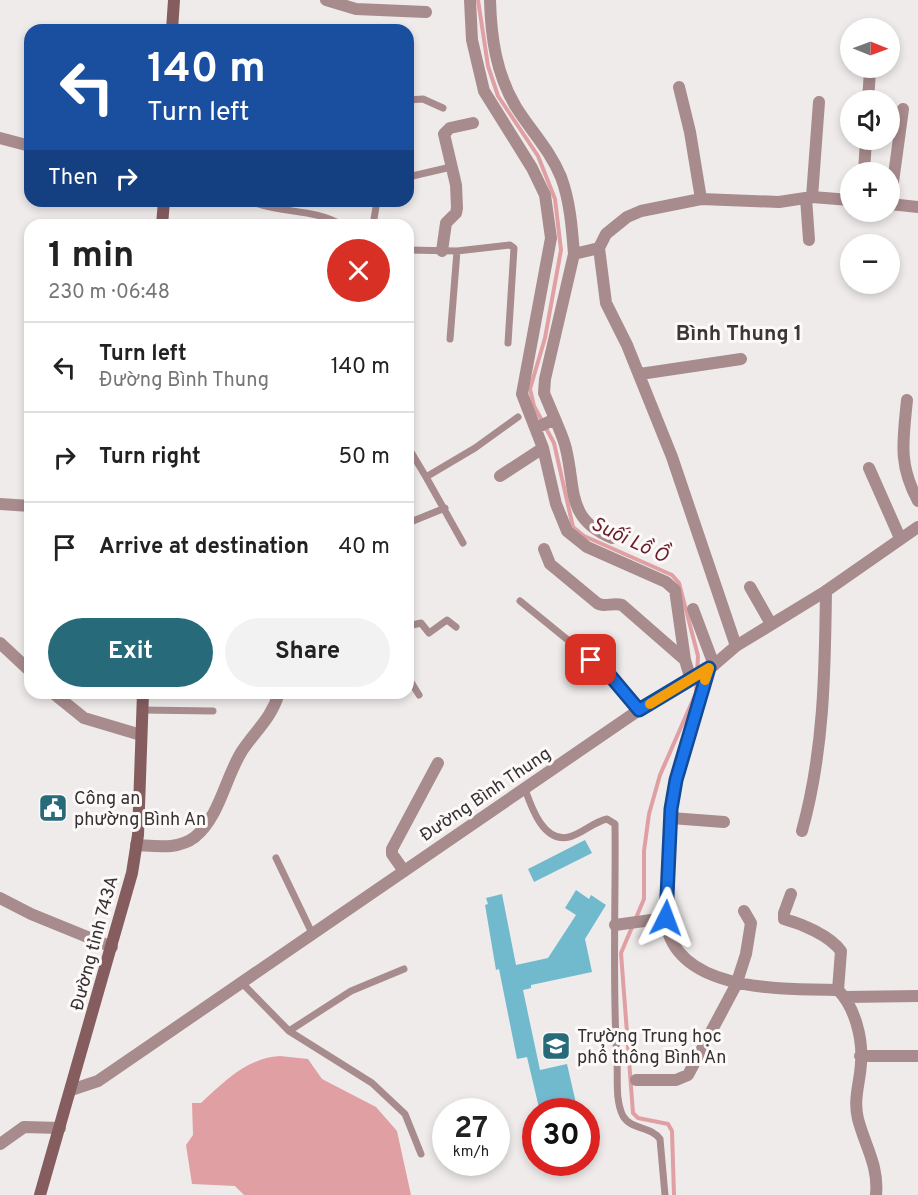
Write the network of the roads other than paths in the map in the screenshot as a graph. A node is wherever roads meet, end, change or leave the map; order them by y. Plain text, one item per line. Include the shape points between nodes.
1 (174, 0) edge
2 (326, 0) edge
3 (470, 0) edge
4 (490, 0) edge
5 (377, 5) edge
6 (426, 12) dead end
7 (172, 24) edge
8 (679, 87) dead end
9 (414, 100) edge
10 (819, 102) dead end
11 (443, 108) dead end
12 (903, 109) dead end
13 (473, 123) dead end
14 (0, 138) edge
15 (24, 144) edge
16 (451, 167) junction
17 (414, 176) edge
18 (809, 197) junction
19 (701, 199) junction
20 (840, 199) edge
21 (267, 207) edge
22 (918, 207) edge
23 (333, 219) edge
24 (809, 240) dead end
25 (599, 248) junction
26 (414, 250) edge
27 (442, 251) junction
28 (457, 251) junction
29 (573, 254) junction
30 (450, 339) dead end
31 (508, 343) dead end
32 (741, 359) dead end
33 (640, 374) junction
34 (907, 400) dead end
35 (518, 417) dead end
36 (553, 419) junction
37 (536, 428) junction
38 (543, 448) junction
39 (414, 457) edge
40 (870, 468) dead end
41 (500, 476) dead end
42 (426, 477) junction
43 (918, 501) edge
44 (0, 504) edge
45 (24, 506) edge
46 (445, 508) junction
47 (414, 521) edge
48 (918, 527) edge
49 (612, 538) dead end
50 (900, 538) junction
51 (463, 543) dead end
52 (544, 549) dead end
53 (750, 587) dead end
54 (826, 591) junction
55 (520, 601) dead end
56 (693, 609) dead end
57 (771, 624) junction
58 (414, 625) edge
59 (456, 627) dead end
60 (0, 643) edge
61 (736, 646) junction
62 (685, 660) junction
63 (24, 665) edge
64 (710, 668) junction
65 (693, 679) junction
66 (414, 687) edge
67 (419, 695) dead end
68 (60, 699) edge
69 (143, 699) edge
70 (277, 699) edge
71 (142, 710) junction
72 (639, 710) junction
73 (213, 711) dead end
74 (141, 735) junction
75 (438, 763) dead end
76 (525, 789) junction
77 (671, 818) junction
78 (724, 822) dead end
79 (802, 831) dead end
80 (136, 845) junction
81 (276, 858) dead end
82 (404, 871) junction
83 (791, 894) dead end
84 (0, 898) edge
85 (744, 911) dead end
86 (666, 918) junction
87 (620, 925) junction
88 (312, 933) junction
89 (112, 947) junction
90 (404, 969) dead end
91 (241, 982) junction
92 (736, 985) junction
93 (841, 994) junction
94 (918, 996) edge
95 (289, 1031) junction
96 (860, 1056) junction
97 (918, 1056) edge
98 (636, 1080) dead end
99 (71, 1090) junction
100 (60, 1128) junction
101 (0, 1144) edge
102 (422, 1154) dead end
103 (40, 1195) edge
104 (665, 1195) edge
105 (876, 1195) edge

1 - 7 main road
2 - 5 street via 345,7
3 - 37 street via 472,40 484,91 545,195 550,238 522,394
4 - 29 street via 491,30 505,84 548,149 561,178 572,221
5 - 6 street
8 - 19 street
9 - 11 lane via 423,99
10 - 18 street
12 - 22 street via 890,204
13 - 16 street via 450,128 444,134
14 - 15 street
16 - 17 lane
16 - 27 street via 457,208 446,223
18 - 19 street via 779,202
18 - 20 street
18 - 24 street
19 - 25 street via 627,217 606,234
21 - 23 lane
25 - 29 street
25 - 33 street via 606,303
26 - 27 lane
27 - 28 lane
28 - 30 lane
28 - 31 lane via 510,244 514,248
29 - 36 street via 545,379 544,393
32 - 33 street
33 - 61 street
34 - 43 street via 901,454
35 - 42 lane
36 - 37 street
36 - 49 street via 566,448 573,493 583,520 592,530
37 - 38 street
38 - 41 street
38 - 62 street via 556,504 567,531 587,547 666,582 675,590
39 - 42 lane
40 - 50 street
42 - 46 lane
44 - 45 street
46 - 47 lane
46 - 51 lane
48 - 50 street, Đường Bình Thung
50 - 54 street, Đường Bình Thung
52 - 62 street via 550,564 597,603 615,602 622,606
53 - 57 street
54 - 57 street, Đường Bình Thung
54 - 79 street via 822,717 814,785
55 - 72 lane via 607,672
56 - 64 street
57 - 61 street, Đường Bình Thung
58 - 59 lane via 421,623 429,633 447,620
60 - 63 street
61 - 64 street, Đường Bình Thung
62 - 65 street
64 - 65 street, Đường Bình Thung
64 - 77 street via 681,755
65 - 72 street, Đường Bình Thung
66 - 67 lane
68 - 74 street via 84,718
69 - 71 main road, Đường tỉnh 743A
70 - 80 street via 272,713 241,753 216,808 195,837 180,845
71 - 73 lane
71 - 74 main road, Đường tỉnh 743A
72 - 76 street, Đường Bình Thung
74 - 80 main road, Đường tỉnh 743A
75 - 82 street via 392,849
76 - 82 street, Đường Bình Thung
76 - 87 lane via 533,812 556,836 568,837 607,819 615,824
77 - 78 street
77 - 86 street
80 - 89 main road, Đường tỉnh 743A
81 - 88 lane
82 - 88 street, Đường Bình Thung
83 - 93 street via 784,919 836,944 841,951
84 - 89 street
85 - 92 street via 751,923
86 - 87 street
86 - 92 street via 668,935 685,957 706,972
87 - 104 lane via 618,1098 628,1123 655,1132 660,1139
88 - 91 street, Đường Bình Thung
89 - 99 main road, Đường tỉnh 743A
90 - 95 lane via 351,991
91 - 95 lane
91 - 99 street, Đường Bình Thung via 98,1081
92 - 93 street
92 - 98 street via 688,1075 676,1080
93 - 94 street
93 - 96 street via 854,1015
95 - 102 lane via 372,1083 405,1114
96 - 97 street
96 - 105 street via 858,1118 873,1157
99 - 100 main road, Đường tỉnh 743A
100 - 101 street via 24,1127
100 - 103 main road, Đường tỉnh 743A

